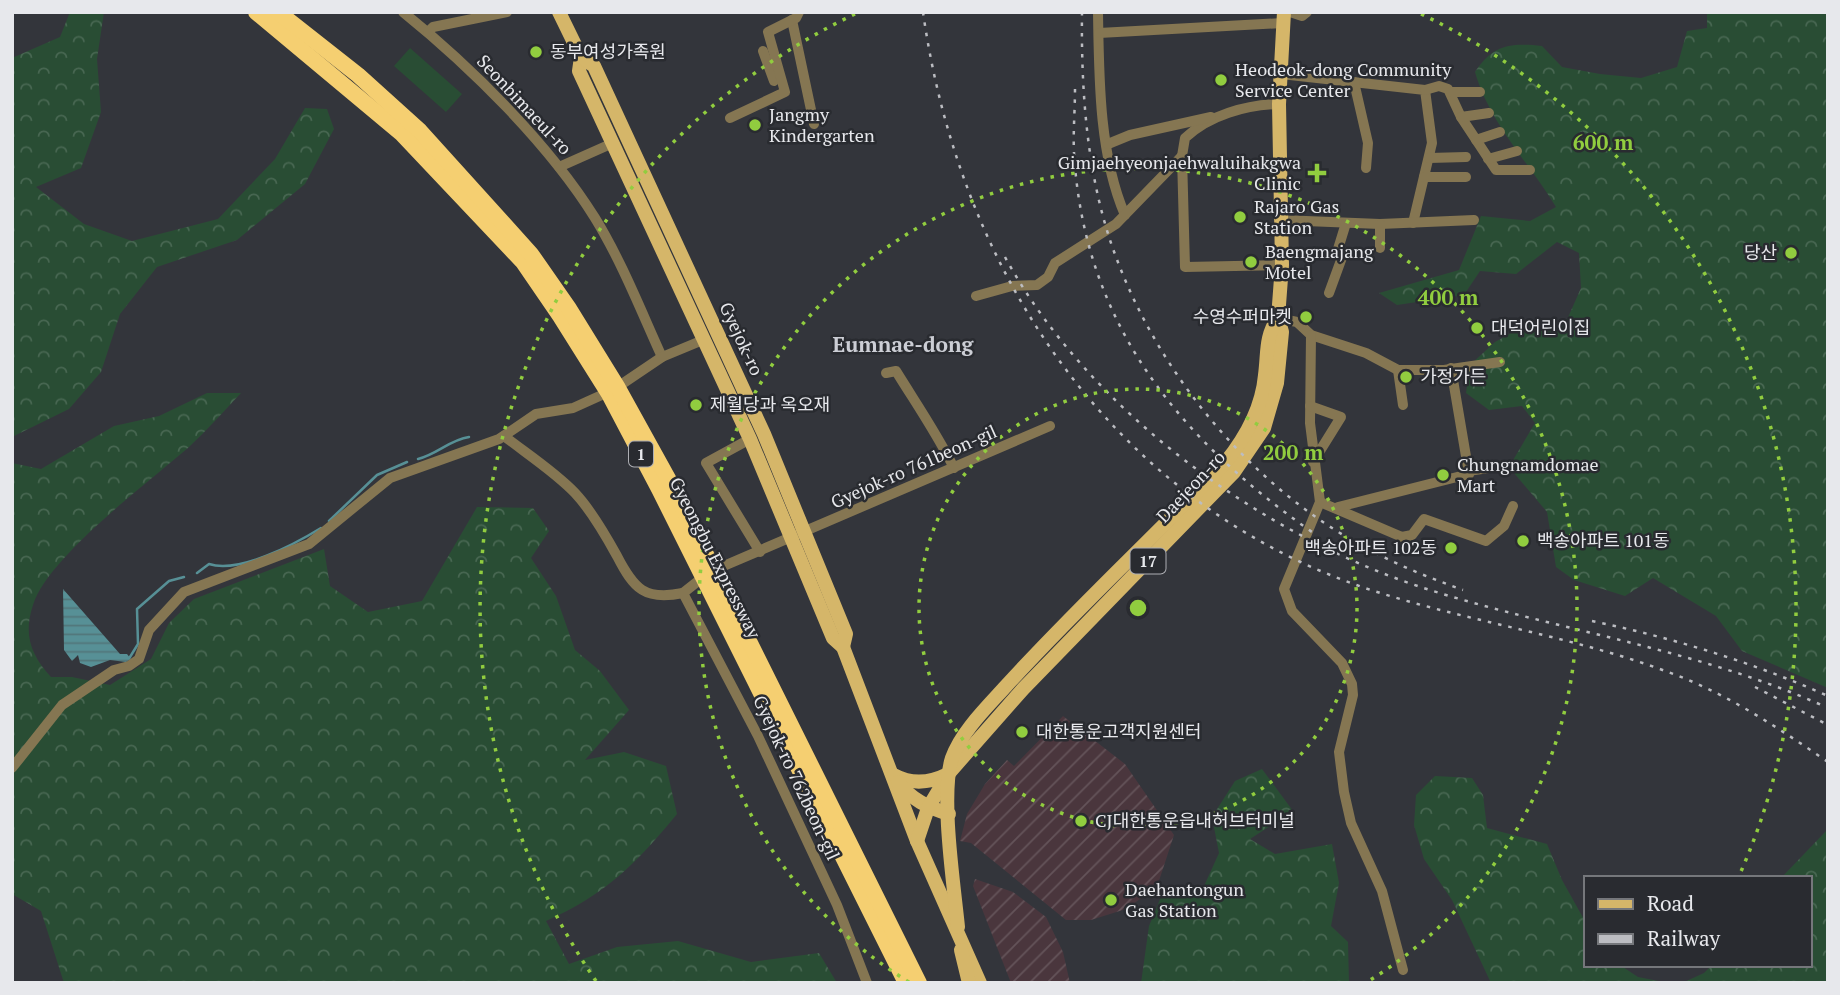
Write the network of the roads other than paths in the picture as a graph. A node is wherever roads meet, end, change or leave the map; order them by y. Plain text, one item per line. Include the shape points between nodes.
1 (256, 12) edge
2 (278, 12) edge
3 (403, 12) edge
4 (508, 12) edge
5 (559, 12) edge
6 (1098, 12) edge
7 (1307, 13) edge
8 (796, 16) edge
9 (1286, 16) edge
10 (428, 32) junction
11 (1099, 33) junction
12 (762, 51) dead end
13 (581, 57) junction
14 (1280, 74) junction
15 (774, 81) dead end
16 (1354, 82) junction
17 (1425, 90) junction
18 (1451, 92) junction
19 (1480, 92) dead end
20 (1279, 104) junction
21 (1489, 113) dead end
22 (1218, 117) junction
23 (1461, 117) junction
24 (730, 118) dead end
25 (814, 124) dead end
26 (1500, 132) dead end
27 (1476, 141) junction
28 (613, 143) junction
29 (1108, 144) junction
30 (1517, 151) dead end
31 (1182, 156) junction
32 (1465, 157) dead end
33 (1429, 158) junction
34 (1488, 159) junction
35 (559, 167) junction
36 (1366, 168) dead end
37 (1530, 170) dead end
38 (1424, 177) junction
39 (1466, 177) dead end
40 (1125, 215) junction
41 (1281, 220) junction
42 (1474, 220) dead end
43 (1346, 223) junction
44 (1413, 223) junction
45 (1380, 224) junction
46 (1380, 248) dead end
47 (1282, 265) junction
48 (1329, 293) dead end
49 (976, 296) dead end
50 (1278, 318) junction
51 (1311, 335) junction
52 (703, 340) junction
53 (662, 357) junction
54 (1500, 362) dead end
55 (1451, 368) junction
56 (1398, 370) junction
57 (886, 373) dead end
58 (622, 384) dead end
59 (604, 394) dead end
60 (1403, 405) dead end
61 (1310, 406) junction
62 (1050, 426) dead end
63 (504, 436) junction
64 (750, 439) junction
65 (1313, 462) junction
66 (1509, 465) dead end
67 (954, 468) junction
68 (1468, 471) junction
69 (1320, 502) junction
70 (1513, 506) dead end
71 (1338, 507) junction
72 (798, 536) junction
73 (760, 552) junction
74 (719, 568) dead end
75 (702, 578) dead end
76 (683, 593) junction
77 (12, 768) edge
78 (890, 773) junction
79 (949, 773) junction
80 (928, 808) junction
81 (949, 814) junction
82 (917, 841) junction
83 (960, 944) junction
84 (1403, 970) dead end
85 (867, 983) edge
86 (906, 983) edge
87 (919, 983) edge
88 (969, 983) edge
89 (980, 983) edge

1 - 86 highway, Gyeongbu Expressway / 1 via 401,133 523,262 560,316 609,394 659,489
2 - 87 highway, Gyeongbu Expressway / 1 via 420,131 531,254 568,307 670,482
3 - 10 street, Seonbimaeul-ro
4 - 10 street via 433,27
5 - 13 main road, Gyejok-ro
6 - 11 street
7 - 9 street
8 - 24 street via 768,32 785,92
8 - 25 street
9 - 11 street
9 - 14 main road, Daejeon-ro / 17
10 - 35 street, Seonbimaeul-ro
11 - 29 street
12 - 15 street
13 - 28 main road, Gyejok-ro via 579,71
13 - 72 main road, Gyejok-ro via 594,66 764,433
14 - 16 street
14 - 20 main road, Daejeon-ro / 17
16 - 17 street
16 - 36 street via 1368,143
17 - 18 street via 1439,86
17 - 33 street via 1432,143
18 - 19 street
18 - 23 street
20 - 22 street
20 - 41 main road, Daejeon-ro / 17
21 - 23 street
22 - 29 street via 1206,116
22 - 31 street via 1185,138
23 - 27 street
26 - 27 street
27 - 34 street
28 - 35 street
28 - 52 main road, Gyejok-ro
29 - 40 street
30 - 34 street
31 - 40 street
31 - 47 street via 1185,267
32 - 33 street
33 - 38 street
34 - 37 street via 1496,170
35 - 53 street, Seonbimaeul-ro via 608,240
38 - 39 street
38 - 44 street
40 - 49 street via 1055,263 1037,285
41 - 43 street
41 - 47 main road, Daejeon-ro / 17
42 - 44 street
43 - 45 street
43 - 48 street via 1338,249 1344,252
44 - 45 street
45 - 46 street
47 - 50 main road, Daejeon-ro / 17
50 - 51 street via 1297,322
50 - 79 main road, Daejeon-ro / 17 via 1267,334 1265,377 1244,440 995,699 961,742
51 - 56 street via 1366,353
51 - 61 street
52 - 53 street
52 - 64 main road, Gyejok-ro
53 - 58 street
54 - 55 street
55 - 56 street
55 - 68 street
56 - 60 street
57 - 67 street via 895,371 931,422
59 - 63 street via 573,408 536,415
61 - 65 street
61 - 65 street via 1342,417
62 - 67 street, Gyejok-ro 761beon-gil
63 - 76 street via 576,494 631,583 665,597
63 - 77 street via 390,478 309,544 184,592 149,630 139,659 62,705
64 - 72 main road, Gyejok-ro
64 - 73 street via 706,463
65 - 69 street
66 - 68 street
67 - 72 street, Gyejok-ro 761beon-gil
68 - 71 street
69 - 71 street
69 - 84 street via 1286,578 1286,600 1342,663 1352,684 1339,752 1343,792 1351,823 1382,891
70 - 71 street via 1504,526 1486,541 1424,519 1412,535 1402,537
72 - 73 street
72 - 78 main road, Gyejok-ro via 833,638 843,647
73 - 74 street
75 - 76 street
76 - 85 street, Gyejok-ro 762beon-gil via 758,736 837,905
78 - 79 main road via 916,782
78 - 80 main road via 909,796
78 - 82 main road, Gyejok-ro
79 - 80 main road, Daejeon-ro / 17
79 - 81 main road
80 - 81 main road
80 - 82 main road, Daejeon-ro / 17
81 - 83 main road
82 - 83 main road, Gyejok-ro
83 - 88 main road
83 - 89 main road

